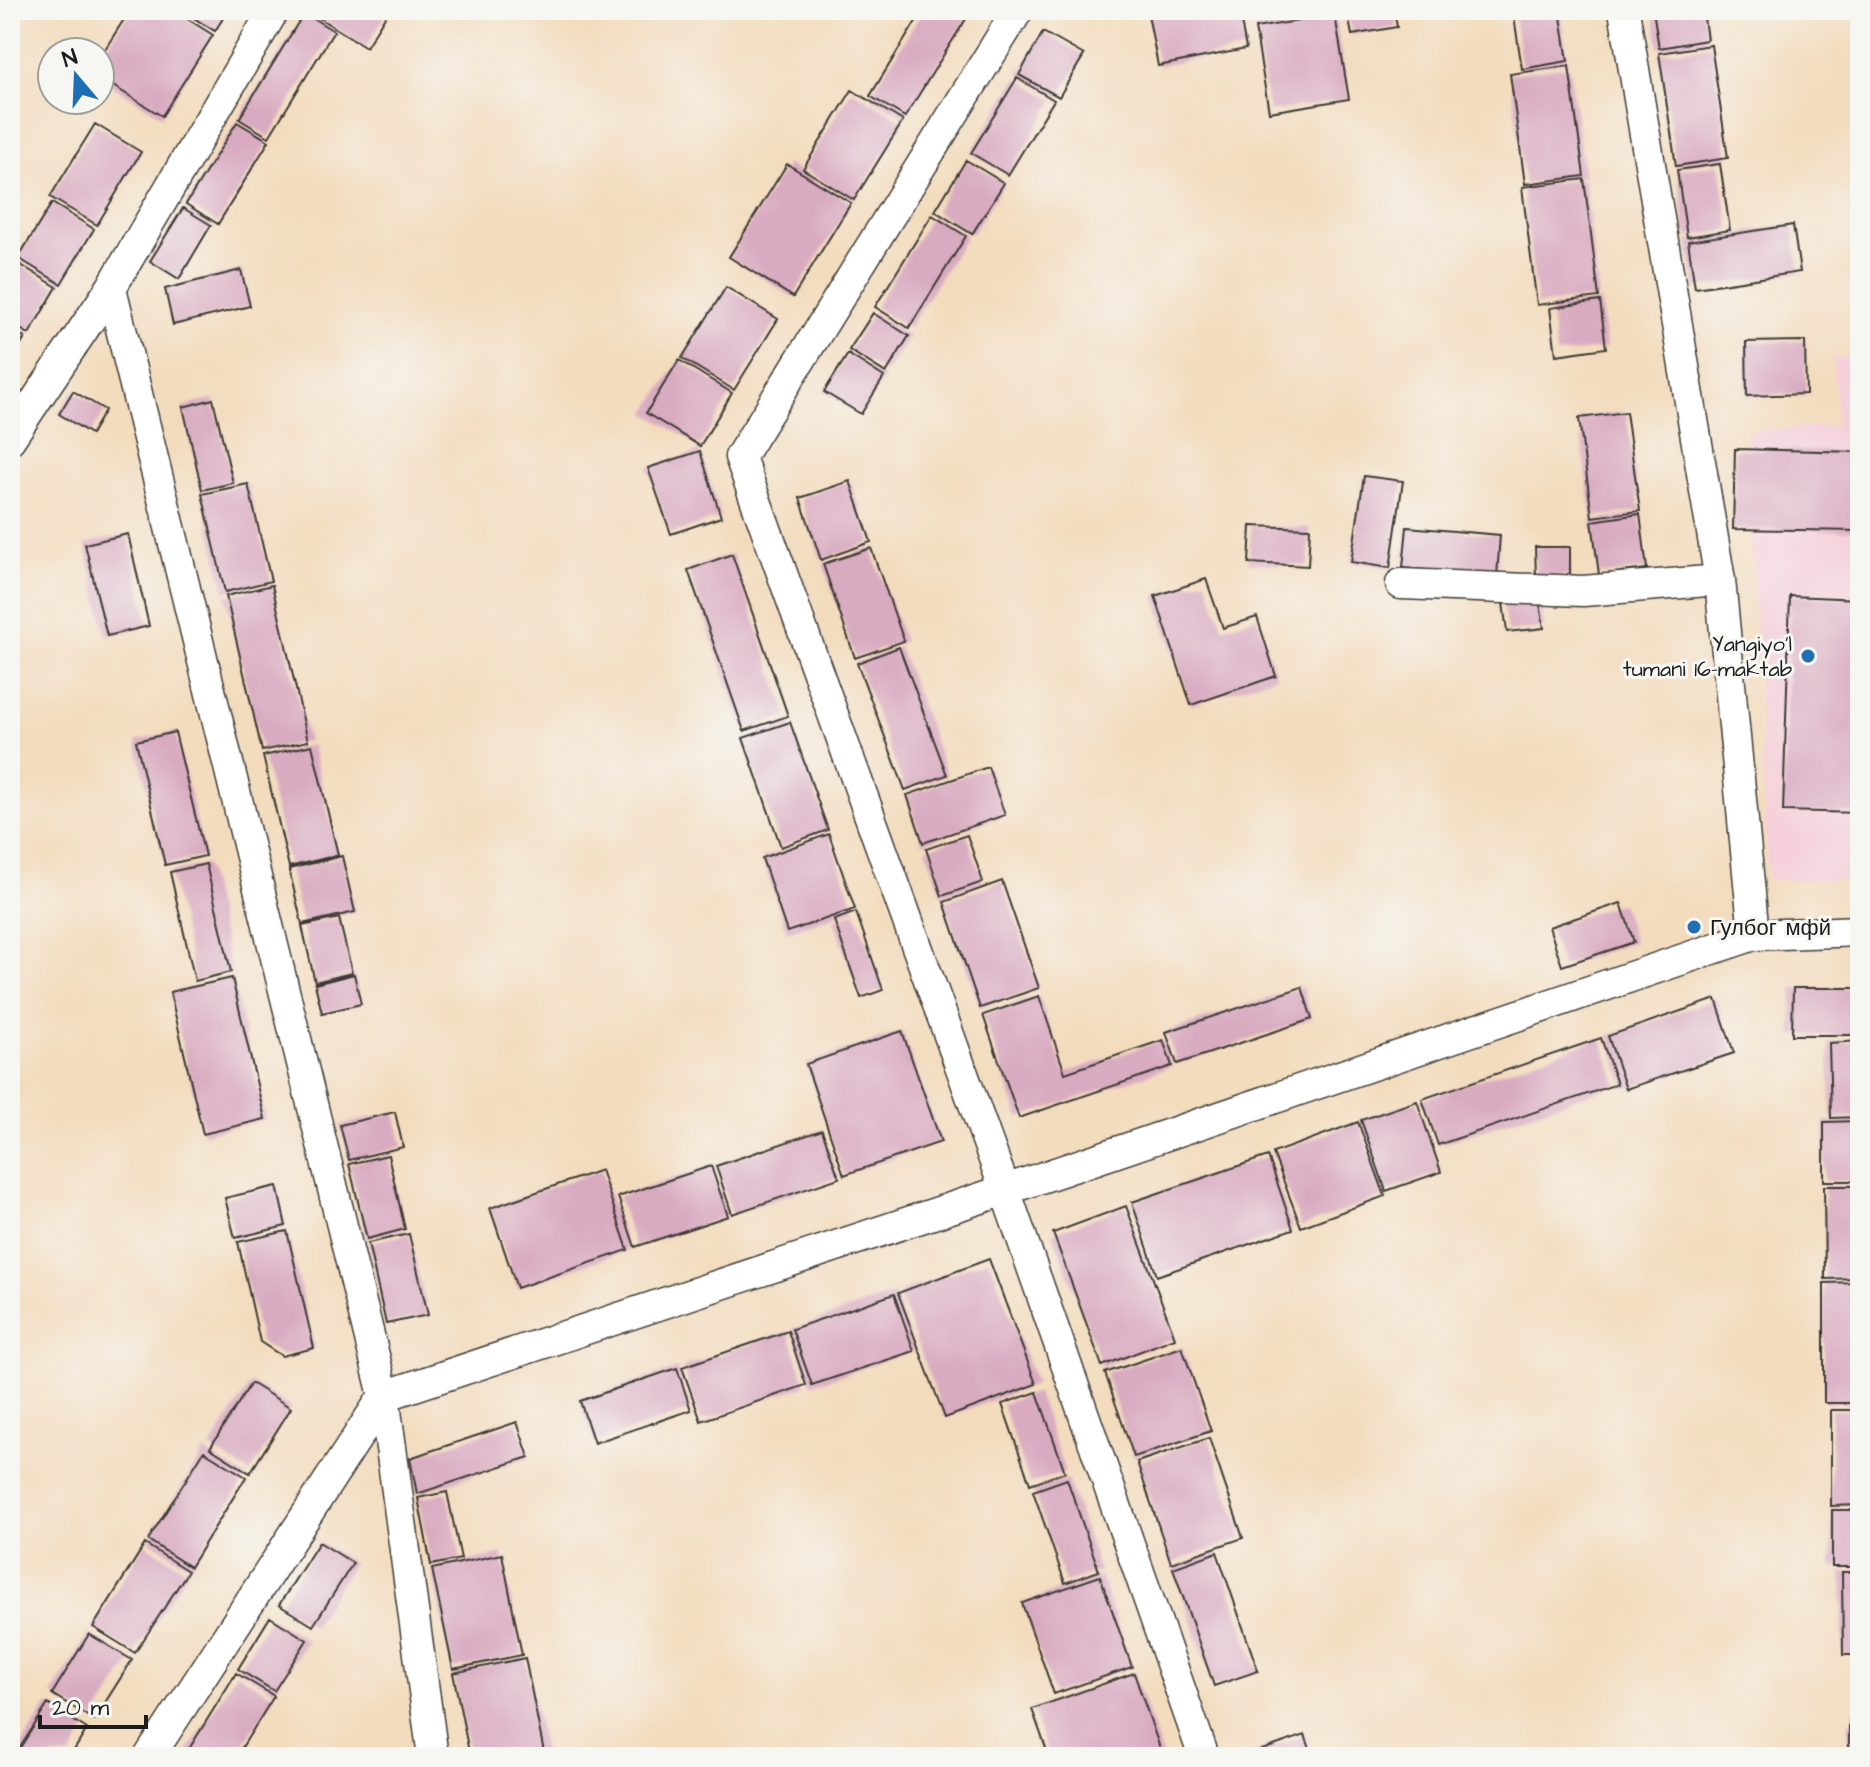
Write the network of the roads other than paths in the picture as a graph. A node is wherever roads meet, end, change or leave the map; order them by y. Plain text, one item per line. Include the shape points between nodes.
1 (274, 10) edge
2 (1018, 10) edge
3 (1624, 10) edge
4 (111, 288) junction
5 (10, 439) edge
6 (1720, 580) junction
7 (1401, 584) dead end
8 (1860, 931) edge
9 (1754, 935) junction
10 (1005, 1190) junction
11 (384, 1396) junction
12 (149, 1757) edge
13 (433, 1757) edge
14 (1204, 1757) edge

1 - 4 street
2 - 10 street via 740,457
3 - 6 street
4 - 5 street
4 - 11 street
6 - 7 street via 1583,591
6 - 9 street
8 - 9 street
9 - 10 street
10 - 11 street
10 - 14 street
11 - 12 street
11 - 13 street

